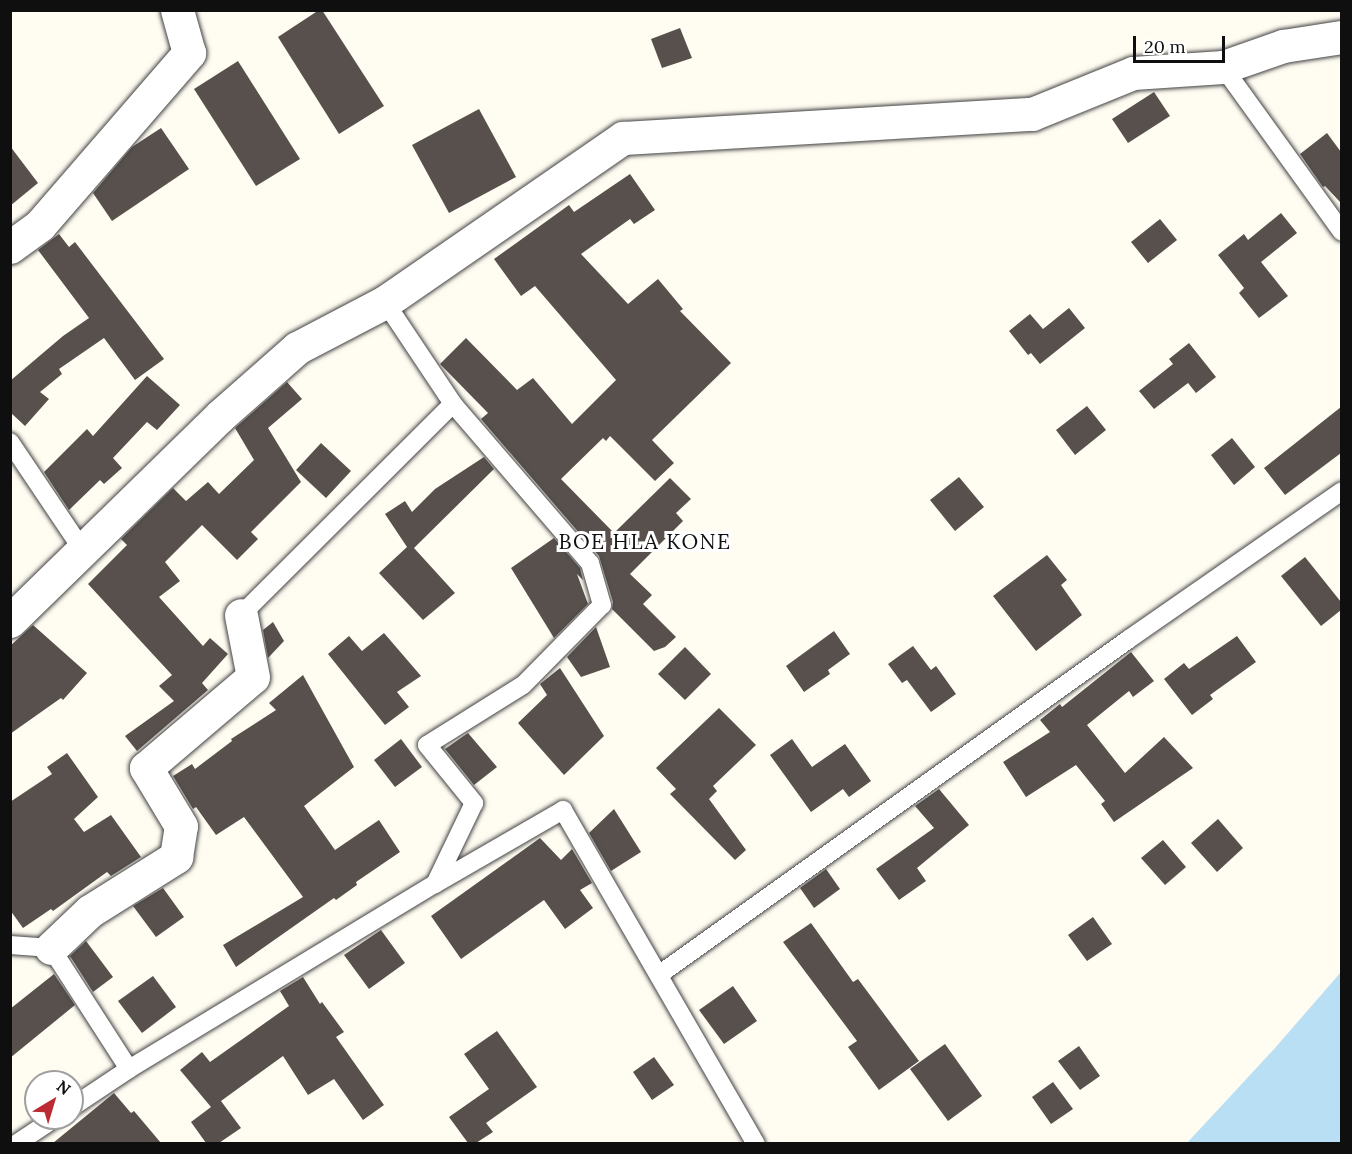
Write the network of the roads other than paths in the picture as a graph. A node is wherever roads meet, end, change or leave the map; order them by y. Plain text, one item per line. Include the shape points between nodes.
1 (177, 10) edge
2 (1341, 37) edge
3 (1223, 67) junction
4 (1341, 232) edge
5 (10, 247) edge
6 (385, 302) junction
7 (453, 404) junction
8 (10, 442) edge
9 (1341, 491) edge
10 (82, 549) junction
11 (241, 615) joint
12 (10, 621) edge
13 (435, 884) junction
14 (10, 945) edge
15 (51, 948) junction
16 (660, 974) junction
17 (129, 1069) junction
18 (84, 1099) edge
19 (36, 1130) edge
20 (16, 1143) edge
21 (756, 1143) edge

1 - 5 street via 189,52 40,225
2 - 3 street via 1283,46
3 - 4 lane
3 - 6 street via 1133,73 1032,114 623,138
6 - 7 lane
6 - 10 street via 297,348
7 - 11 lane
7 - 13 lane via 590,563 602,605 523,685 427,745 474,803
8 - 10 lane
9 - 16 lane
10 - 12 street
11 - 15 street via 253,677 146,768 181,826 176,857 90,911
13 - 16 lane via 563,810
13 - 17 lane
14 - 15 lane
15 - 17 lane
16 - 21 lane
17 - 18 lane
19 - 20 lane

